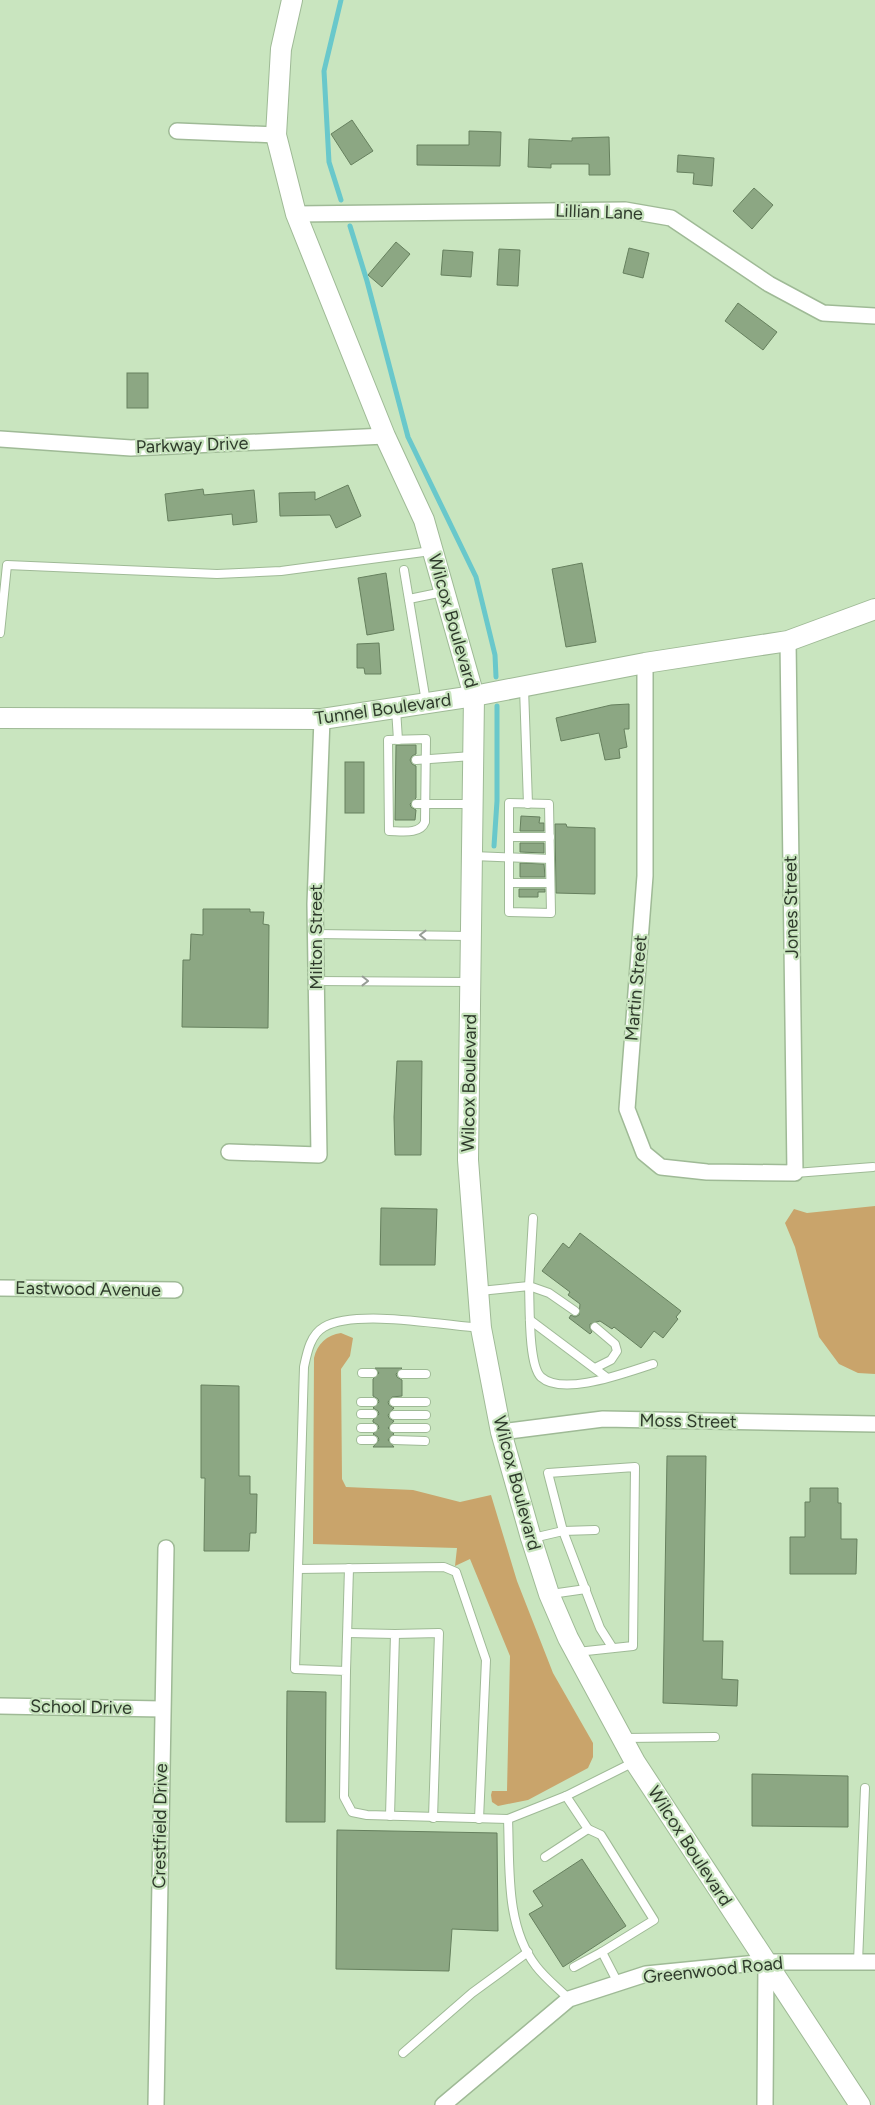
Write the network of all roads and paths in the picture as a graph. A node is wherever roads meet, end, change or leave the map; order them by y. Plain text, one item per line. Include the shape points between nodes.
1 (292, 0) edge
2 (177, 131) dead end
3 (276, 135) junction
4 (296, 214) junction
5 (875, 316) edge
6 (385, 436) junction
7 (0, 439) edge
8 (432, 550) junction
9 (404, 570) dead end
10 (443, 592) junction
11 (409, 599) junction
12 (875, 609) edge
13 (0, 633) edge
14 (788, 641) junction
15 (645, 663) junction
16 (524, 686) junction
17 (474, 696) junction
18 (426, 704) junction
19 (396, 708) junction
20 (0, 718) edge
21 (322, 719) junction
22 (398, 740) junction
23 (474, 756) junction
24 (426, 759) junction
25 (416, 760) dead end
26 (416, 784) dead end
27 (425, 784) junction
28 (416, 804) dead end
29 (425, 804) junction
30 (473, 804) junction
31 (528, 804) junction
32 (509, 837) junction
33 (550, 837) junction
34 (472, 856) junction
35 (510, 858) junction
36 (550, 859) junction
37 (510, 883) junction
38 (550, 883) junction
39 (316, 934) junction
40 (472, 936) junction
41 (316, 981) junction
42 (471, 982) junction
43 (229, 1152) dead end
44 (873, 1167) dead end
45 (795, 1173) junction
46 (532, 1218) dead end
47 (529, 1286) junction
48 (0, 1288) edge
49 (175, 1290) dead end
50 (478, 1291) junction
51 (574, 1311) dead end
52 (530, 1320) junction
53 (595, 1327) dead end
54 (480, 1328) junction
55 (652, 1364) dead end
56 (595, 1368) junction
57 (362, 1373) dead end
58 (374, 1373) dead end
59 (402, 1374) dead end
60 (426, 1374) dead end
61 (606, 1377) junction
62 (362, 1402) dead end
63 (373, 1402) dead end
64 (394, 1402) dead end
65 (426, 1402) dead end
66 (361, 1414) dead end
67 (373, 1414) dead end
68 (394, 1415) dead end
69 (426, 1415) dead end
70 (875, 1424) edge
71 (361, 1428) dead end
72 (373, 1428) dead end
73 (394, 1428) dead end
74 (426, 1428) dead end
75 (501, 1432) junction
76 (361, 1440) dead end
77 (373, 1440) dead end
78 (394, 1440) dead end
79 (425, 1441) dead end
80 (595, 1530) dead end
81 (564, 1531) junction
82 (531, 1538) junction
83 (166, 1548) dead end
84 (349, 1568) junction
85 (298, 1569) junction
86 (586, 1589) junction
87 (549, 1594) junction
88 (348, 1633) junction
89 (395, 1634) junction
90 (612, 1647) junction
91 (576, 1652) junction
92 (346, 1671) junction
93 (0, 1706) edge
94 (162, 1708) junction
95 (715, 1737) dead end
96 (622, 1738) junction
97 (635, 1762) junction
98 (865, 1788) dead end
99 (566, 1796) junction
100 (390, 1816) junction
101 (433, 1818) junction
102 (479, 1818) junction
103 (508, 1820) junction
104 (588, 1829) junction
105 (545, 1857) dead end
106 (528, 1952) junction
107 (602, 1952) junction
108 (766, 1962) junction
109 (858, 1962) junction
110 (875, 1962) edge
111 (574, 1967) dead end
112 (618, 1983) junction
113 (569, 1999) junction
114 (403, 2053) dead end
115 (156, 2105) edge
116 (443, 2105) edge
117 (765, 2105) edge
118 (860, 2105) edge

1 - 3 main road, Wilcox Boulevard via 281,49
2 - 3 street
3 - 4 main road, Wilcox Boulevard
4 - 5 street, Lillian Lane via 625,210 671,218 769,284 823,313
4 - 6 main road, Wilcox Boulevard
6 - 7 street, Parkway Drive via 131,448
6 - 8 main road, Wilcox Boulevard via 424,520
8 - 10 main road, Wilcox Boulevard
8 - 13 lane via 280,571 217,574 7,565
9 - 11 lane
10 - 11 lane
10 - 17 main road, Wilcox Boulevard
11 - 18 lane
12 - 14 main road, Tunnel Boulevard
14 - 15 main road, Tunnel Boulevard
14 - 45 street, Jones Street
15 - 16 main road, Tunnel Boulevard
15 - 45 street, Martin Street via 645,876 627,1109 644,1153 662,1167 706,1172
16 - 17 main road, Tunnel Boulevard
16 - 31 lane
17 - 18 main road, Tunnel Boulevard
17 - 23 main road, Wilcox Boulevard
18 - 19 main road, Tunnel Boulevard
19 - 21 main road, Tunnel Boulevard
19 - 22 lane
20 - 21 main road, Tunnel Boulevard
21 - 39 street, Milton Street
22 - 24 lane via 426,740
22 - 29 lane via 388,740 392,761 388,831 423,828
23 - 24 lane
23 - 30 main road, Wilcox Boulevard
24 - 25 lane
24 - 27 lane
26 - 27 lane
27 - 29 lane
28 - 29 lane
29 - 30 lane
30 - 34 main road, Wilcox Boulevard
31 - 32 lane via 509,803
31 - 33 lane via 549,804
32 - 33 lane
32 - 35 lane
33 - 36 lane
34 - 35 lane
34 - 40 main road, Wilcox Boulevard
35 - 36 lane
35 - 37 lane
36 - 38 lane
37 - 38 lane
37 - 38 lane via 509,912 551,913
40 -> 39 lane
39 - 41 street, Milton Street
40 - 42 main road, Wilcox Boulevard
41 -> 42 lane
41 - 43 street, Milton Street via 319,1155
42 - 50 main road, Wilcox Boulevard via 468,1160
44 - 45 lane
46 - 47 lane
47 - 50 lane
47 - 51 lane via 549,1294
47 - 52 lane
48 - 49 street, Eastwood Avenue
50 - 54 main road, Wilcox Boulevard
52 - 56 lane
52 - 61 lane via 534,1364 540,1376 569,1386
53 - 56 lane via 615,1344 617,1351 611,1360
54 - 75 main road, Wilcox Boulevard
54 - 85 lane via 366,1318 322,1328 308,1345 304,1367
55 - 61 lane
56 - 61 lane
57 - 58 lane
59 - 60 lane
62 - 63 lane
64 - 65 lane
66 - 67 lane
68 - 69 lane
70 - 75 street, Moss Street via 603,1419
71 - 72 lane
73 - 74 lane
75 - 82 main road, Wilcox Boulevard
76 - 77 lane
78 - 79 lane
80 - 81 lane
81 - 82 lane
81 - 86 lane
81 - 90 lane via 548,1472 635,1467 633,1646
82 - 87 main road, Wilcox Boulevard
83 - 94 street, Crestfield Drive
84 - 85 lane
84 - 88 lane
84 - 102 lane via 444,1567 456,1572 486,1660
85 - 92 lane via 295,1669
86 - 87 lane
86 - 90 lane via 600,1628
87 - 91 main road, Wilcox Boulevard
88 - 89 lane
88 - 92 lane
89 - 100 lane
89 - 101 lane via 439,1634
90 - 91 lane
91 - 96 main road, Wilcox Boulevard
92 - 100 lane via 344,1797 352,1812
93 - 94 street, School Drive
94 - 115 street, Crestfield Drive
95 - 96 lane
96 - 97 main road, Wilcox Boulevard
97 - 99 lane
97 - 108 main road, Wilcox Boulevard
98 - 109 lane
99 - 103 lane
99 - 104 lane
100 - 101 lane
101 - 102 lane
102 - 103 lane
103 - 106 lane via 511,1892 520,1938
104 - 105 lane
104 - 107 lane via 601,1835 654,1920
106 - 113 lane via 536,1965
106 - 114 lane via 472,1993
107 - 111 lane
107 - 112 lane
108 - 109 street, Greenwood Road
108 - 112 street, Greenwood Road via 646,1974
108 - 117 street
108 - 118 main road, Wilcox Boulevard
109 - 110 street, Greenwood Road
112 - 113 street, Greenwood Road
113 - 116 street, Greenwood Road

